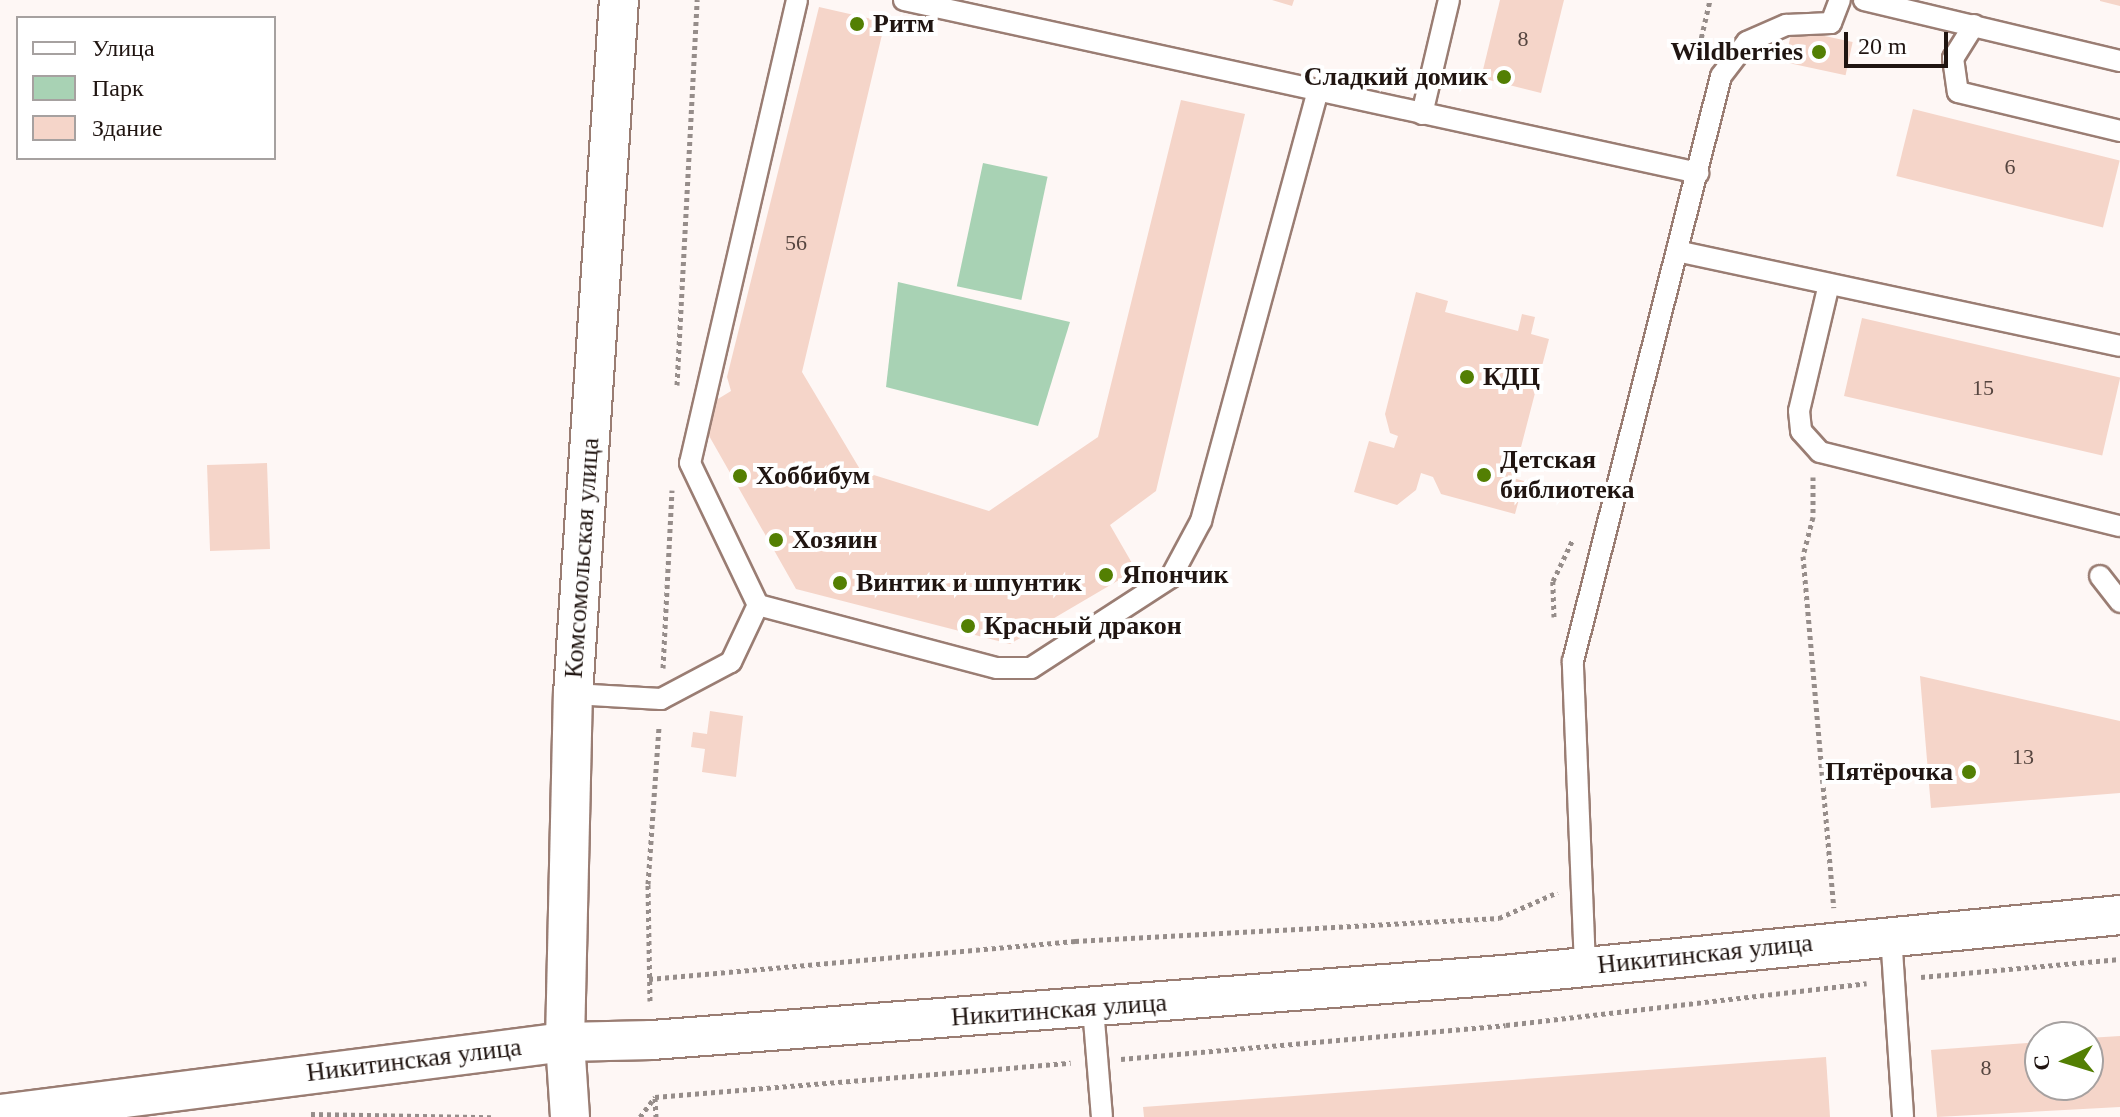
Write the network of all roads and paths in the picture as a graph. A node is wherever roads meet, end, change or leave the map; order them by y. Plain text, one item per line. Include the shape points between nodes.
1 (619, 0) edge
2 (697, 0) edge
3 (797, 0) edge
4 (904, 0) edge
5 (1449, 0) edge
6 (1840, 0) edge
7 (1864, 0) edge
8 (1974, 25) junction
9 (2120, 61) edge
10 (1317, 93) junction
11 (1422, 114) junction
12 (2120, 131) edge
13 (1698, 173) junction
14 (1677, 251) junction
15 (1829, 284) junction
16 (2120, 346) edge
17 (677, 396) dead end
18 (1817, 450) junction
19 (673, 476) dead end
20 (2120, 526) edge
21 (2100, 576) dead end
22 (2120, 602) edge
23 (758, 605) junction
24 (573, 694) junction
25 (661, 699) junction
26 (2120, 915) edge
27 (1499, 918) dead end
28 (1891, 935) junction
29 (1838, 941) junction
30 (2120, 959) edge
31 (1585, 966) junction
32 (649, 979) junction
33 (1894, 980) junction
34 (650, 1001) dead end
35 (1093, 1008) junction
36 (565, 1042) junction
37 (1095, 1061) junction
38 (655, 1097) junction
39 (307, 1113) dead end
40 (0, 1114) edge
41 (491, 1117) edge
42 (570, 1117) edge
43 (640, 1117) edge
44 (656, 1117) edge
45 (1102, 1117) edge
46 (1903, 1117) edge

1 - 24 street, Комсомольская улица
2 - 17 path
3 - 23 lane via 690,463
4 - 10 lane
5 - 11 lane
6 - 13 lane via 1831,23 1786,25 1747,42 1721,76
7 - 8 lane
8 - 9 lane
8 - 12 lane via 1953,58 1958,92
10 - 11 lane
10 - 23 lane via 1201,521 1171,577 1031,668 997,668
11 - 13 lane
13 - 14 lane
14 - 15 lane
14 - 31 lane via 1573,661
15 - 16 lane
15 - 18 lane via 1799,411 1801,431
18 - 20 lane
18 - 29 path via 1813,517 1803,556
19 - 25 path
21 - 22 lane
23 - 25 lane via 731,662
24 - 25 lane
24 - 36 street, Комсомольская улица
25 - 32 path via 648,884
26 - 28 street, Никитинская улица
27 - 32 path via 1075,941
28 - 29 street, Никитинская улица
28 - 33 lane
29 - 31 street, Никитинская улица
30 - 33 path
31 - 35 street, Никитинская улица
32 - 34 path
33 - 37 path via 1506,1025
33 - 46 lane
35 - 36 street, Никитинская улица
35 - 37 lane
36 - 40 street, Никитинская улица
36 - 42 street, Комсомольская улица
37 - 38 path
37 - 45 lane
38 - 43 path
38 - 44 path
39 - 41 path

